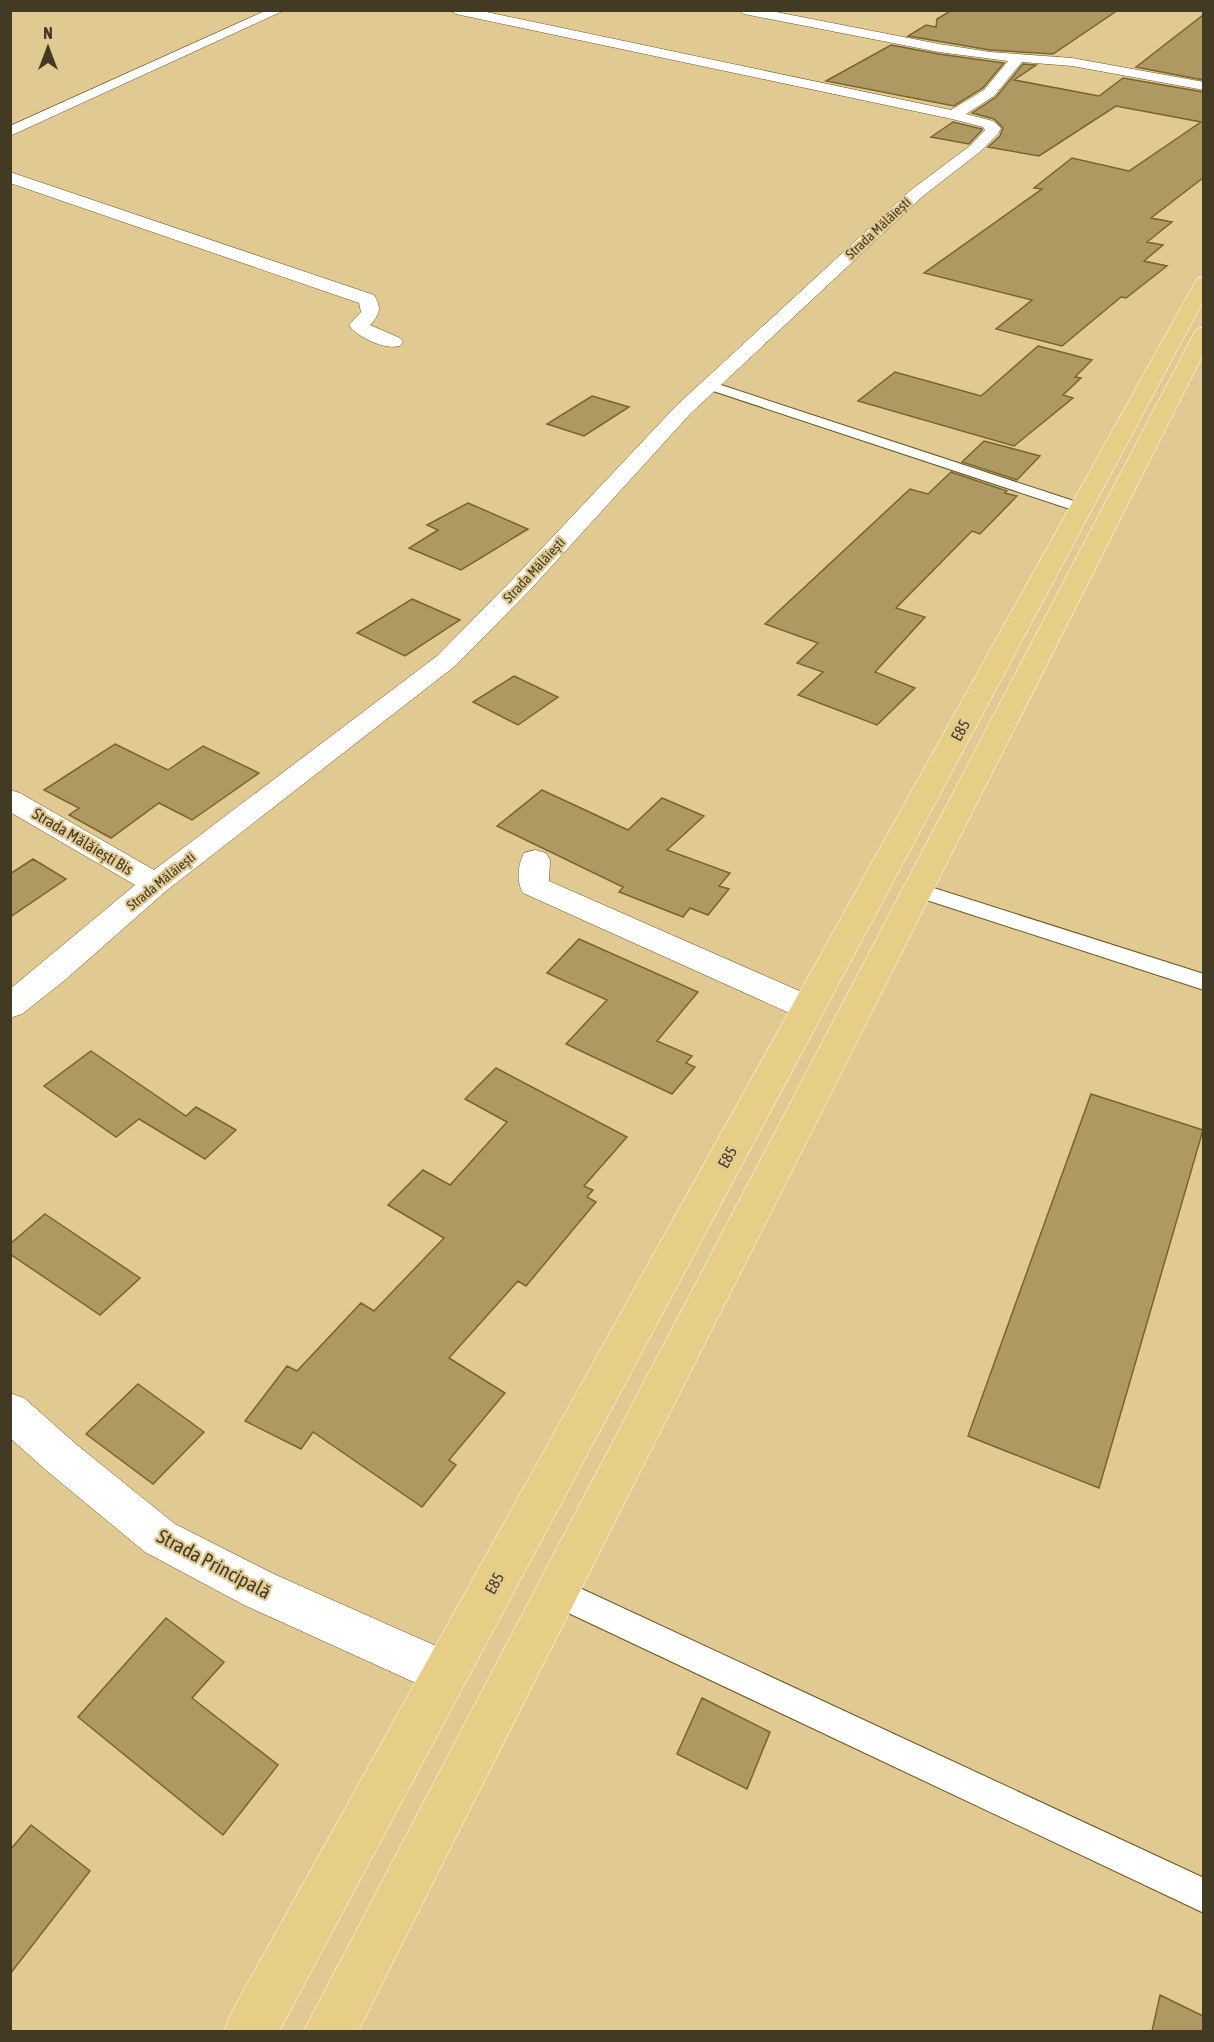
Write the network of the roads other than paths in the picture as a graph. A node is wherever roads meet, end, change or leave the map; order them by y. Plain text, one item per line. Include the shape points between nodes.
1 (279, 10) edge
2 (456, 10) edge
3 (744, 10) edge
4 (1018, 58) junction
5 (1203, 86) edge
6 (953, 115) junction
7 (10, 132) edge
8 (10, 177) edge
9 (1203, 282) edge
10 (1203, 333) edge
11 (393, 342) dead end
12 (709, 385) junction
13 (1081, 508) junction
14 (10, 799) edge
15 (535, 860) dead end
16 (155, 884) junction
17 (915, 889) junction
18 (1203, 982) edge
19 (10, 1006) edge
20 (808, 1008) junction
21 (10, 1411) edge
22 (554, 1591) junction
23 (445, 1673) junction
24 (1203, 1896) edge
25 (250, 2031) edge
26 (329, 2031) edge

1 - 7 street
2 - 6 street
3 - 4 street via 939,48
4 - 5 street via 1072,62
4 - 6 street via 988,93
6 - 12 street, Strada Mălăiești via 988,124 993,131 917,193
8 - 11 street via 367,300 372,308 370,314 358,325
9 - 13 main road, E85
10 - 17 main road, E85
12 - 13 lane
12 - 16 street, Strada Mălăiești via 446,661
13 - 20 main road, E85
14 - 16 street, Strada Mălăiești Bis
15 - 20 street via 534,886
16 - 19 street, Strada Mălăiești
17 - 18 lane
17 - 22 main road, E85
20 - 23 main road, E85
21 - 23 street, Strada Principală via 160,1538 260,1590
22 - 24 lane
22 - 26 main road, E85
23 - 25 main road, E85

